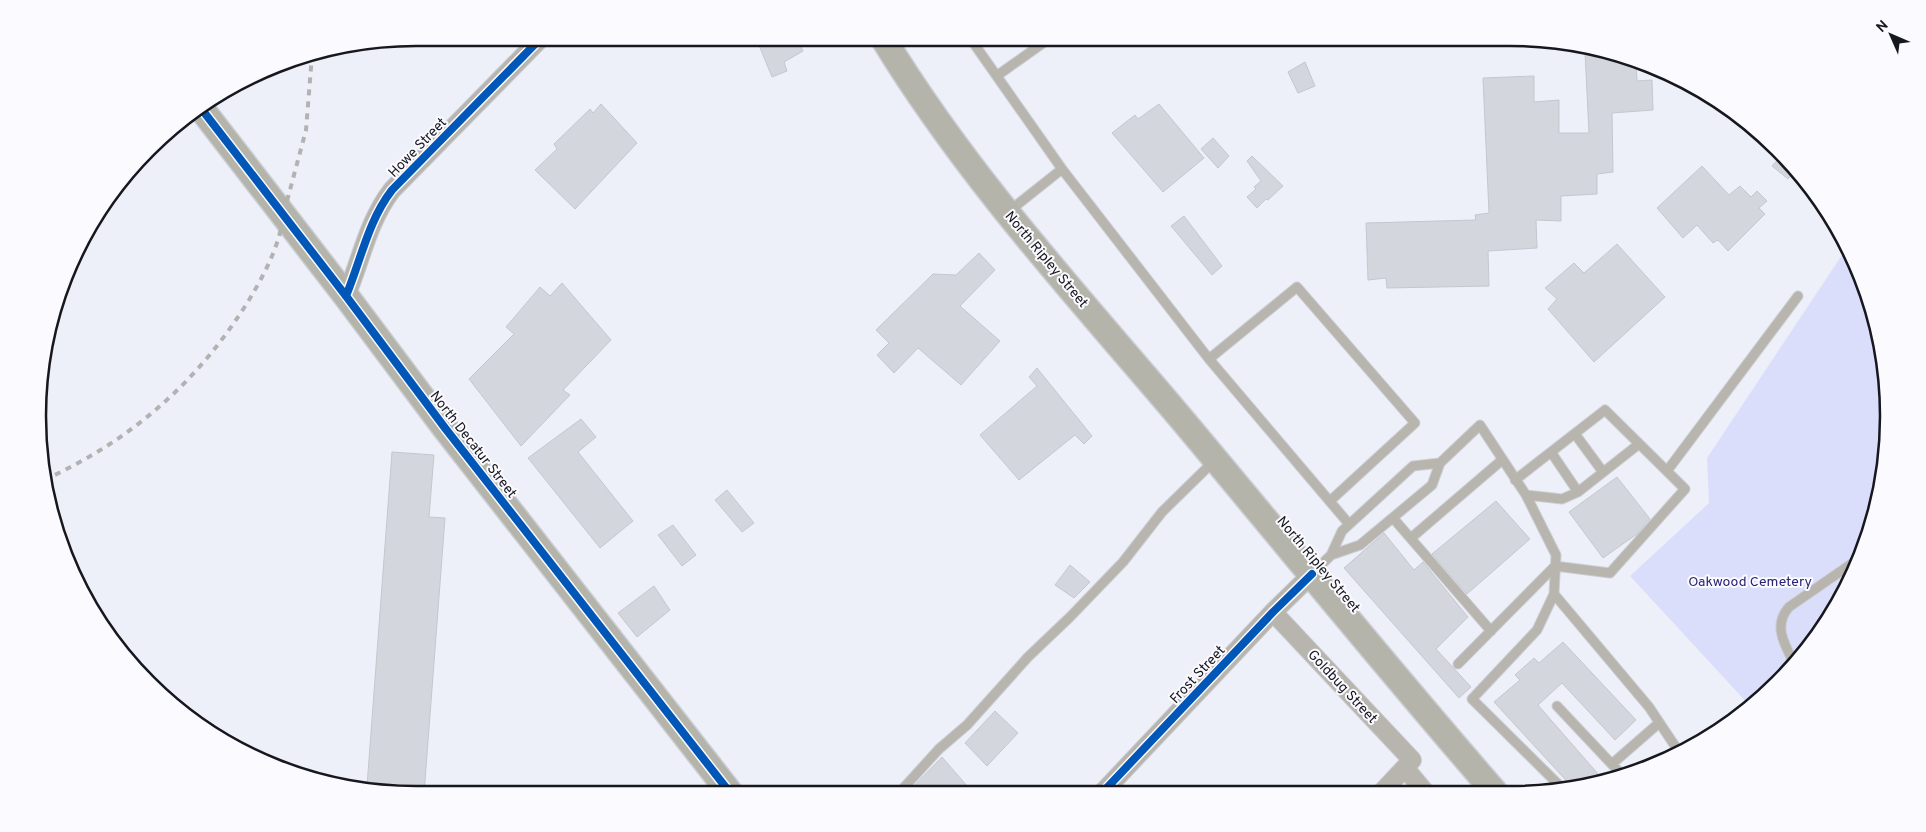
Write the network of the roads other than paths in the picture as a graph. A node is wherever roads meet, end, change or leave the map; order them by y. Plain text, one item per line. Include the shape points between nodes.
1 (533, 46) edge
2 (888, 46) edge
3 (976, 46) edge
4 (1039, 46) edge
5 (998, 75) junction
6 (205, 113) edge
7 (1062, 168) junction
8 (1008, 212) junction
9 (346, 296) junction
10 (1798, 296) dead end
11 (1208, 360) junction
12 (1574, 434) junction
13 (1639, 444) junction
14 (1551, 452) junction
15 (1216, 460) junction
16 (1502, 460) junction
17 (1440, 463) junction
18 (1603, 472) junction
19 (1667, 472) junction
20 (1515, 480) junction
21 (1578, 492) junction
22 (1526, 495) junction
23 (1330, 501) junction
24 (1393, 518) junction
25 (1349, 524) junction
26 (1410, 538) junction
27 (1331, 555) junction
28 (1848, 565) edge
29 (1555, 566) junction
30 (1312, 574) junction
31 (1554, 594) junction
32 (1273, 612) junction
33 (1490, 631) junction
34 (1791, 656) edge
35 (1458, 664) dead end
36 (1557, 706) dead end
37 (1660, 723) junction
38 (1676, 747) edge
39 (1409, 764) junction
40 (1612, 764) junction
41 (1617, 770) edge
42 (1557, 783) edge
43 (725, 786) edge
44 (905, 786) edge
45 (1108, 786) edge
46 (1388, 786) edge
47 (1422, 786) edge
48 (1490, 786) edge

1 - 9 street, Howe Street via 381,203
2 - 8 main road, North Ripley Street via 943,128
3 - 5 lane
4 - 5 lane
5 - 7 lane
6 - 9 main road, North Decatur Street
7 - 8 lane
7 - 11 lane
8 - 15 main road, North Ripley Street
9 - 43 main road, North Decatur Street
10 - 19 lane
11 - 23 lane
11 - 23 lane via 1297,287 1415,424
12 - 13 lane via 1605,410
12 - 14 lane
12 - 18 lane
13 - 18 lane
13 - 19 lane
14 - 20 lane
14 - 21 lane
15 - 30 main road, North Ripley Street
15 - 44 lane via 1162,512 1117,569
16 - 17 lane via 1480,426
16 - 20 lane
16 - 26 lane
17 - 24 lane via 1432,485
17 - 25 lane via 1412,466
18 - 21 lane
19 - 29 lane via 1685,490 1610,573
20 - 22 lane
21 - 22 lane via 1562,499
22 - 29 lane via 1556,555
23 - 25 lane
24 - 26 lane
24 - 27 lane via 1360,545
25 - 27 lane via 1342,531
26 - 33 lane
27 - 30 lane
28 - 34 lane via 1783,613 1781,631
29 - 31 lane
29 - 33 lane
30 - 32 street, Frost Street
30 - 48 main road, North Ripley Street
31 - 37 lane
31 - 42 lane via 1537,630 1472,699
32 - 39 street, Goldbug Street
32 - 45 street, Frost Street
33 - 35 lane
36 - 40 lane
37 - 38 lane
37 - 40 lane
39 - 46 street
39 - 47 street, Goldbug Street
40 - 41 lane

